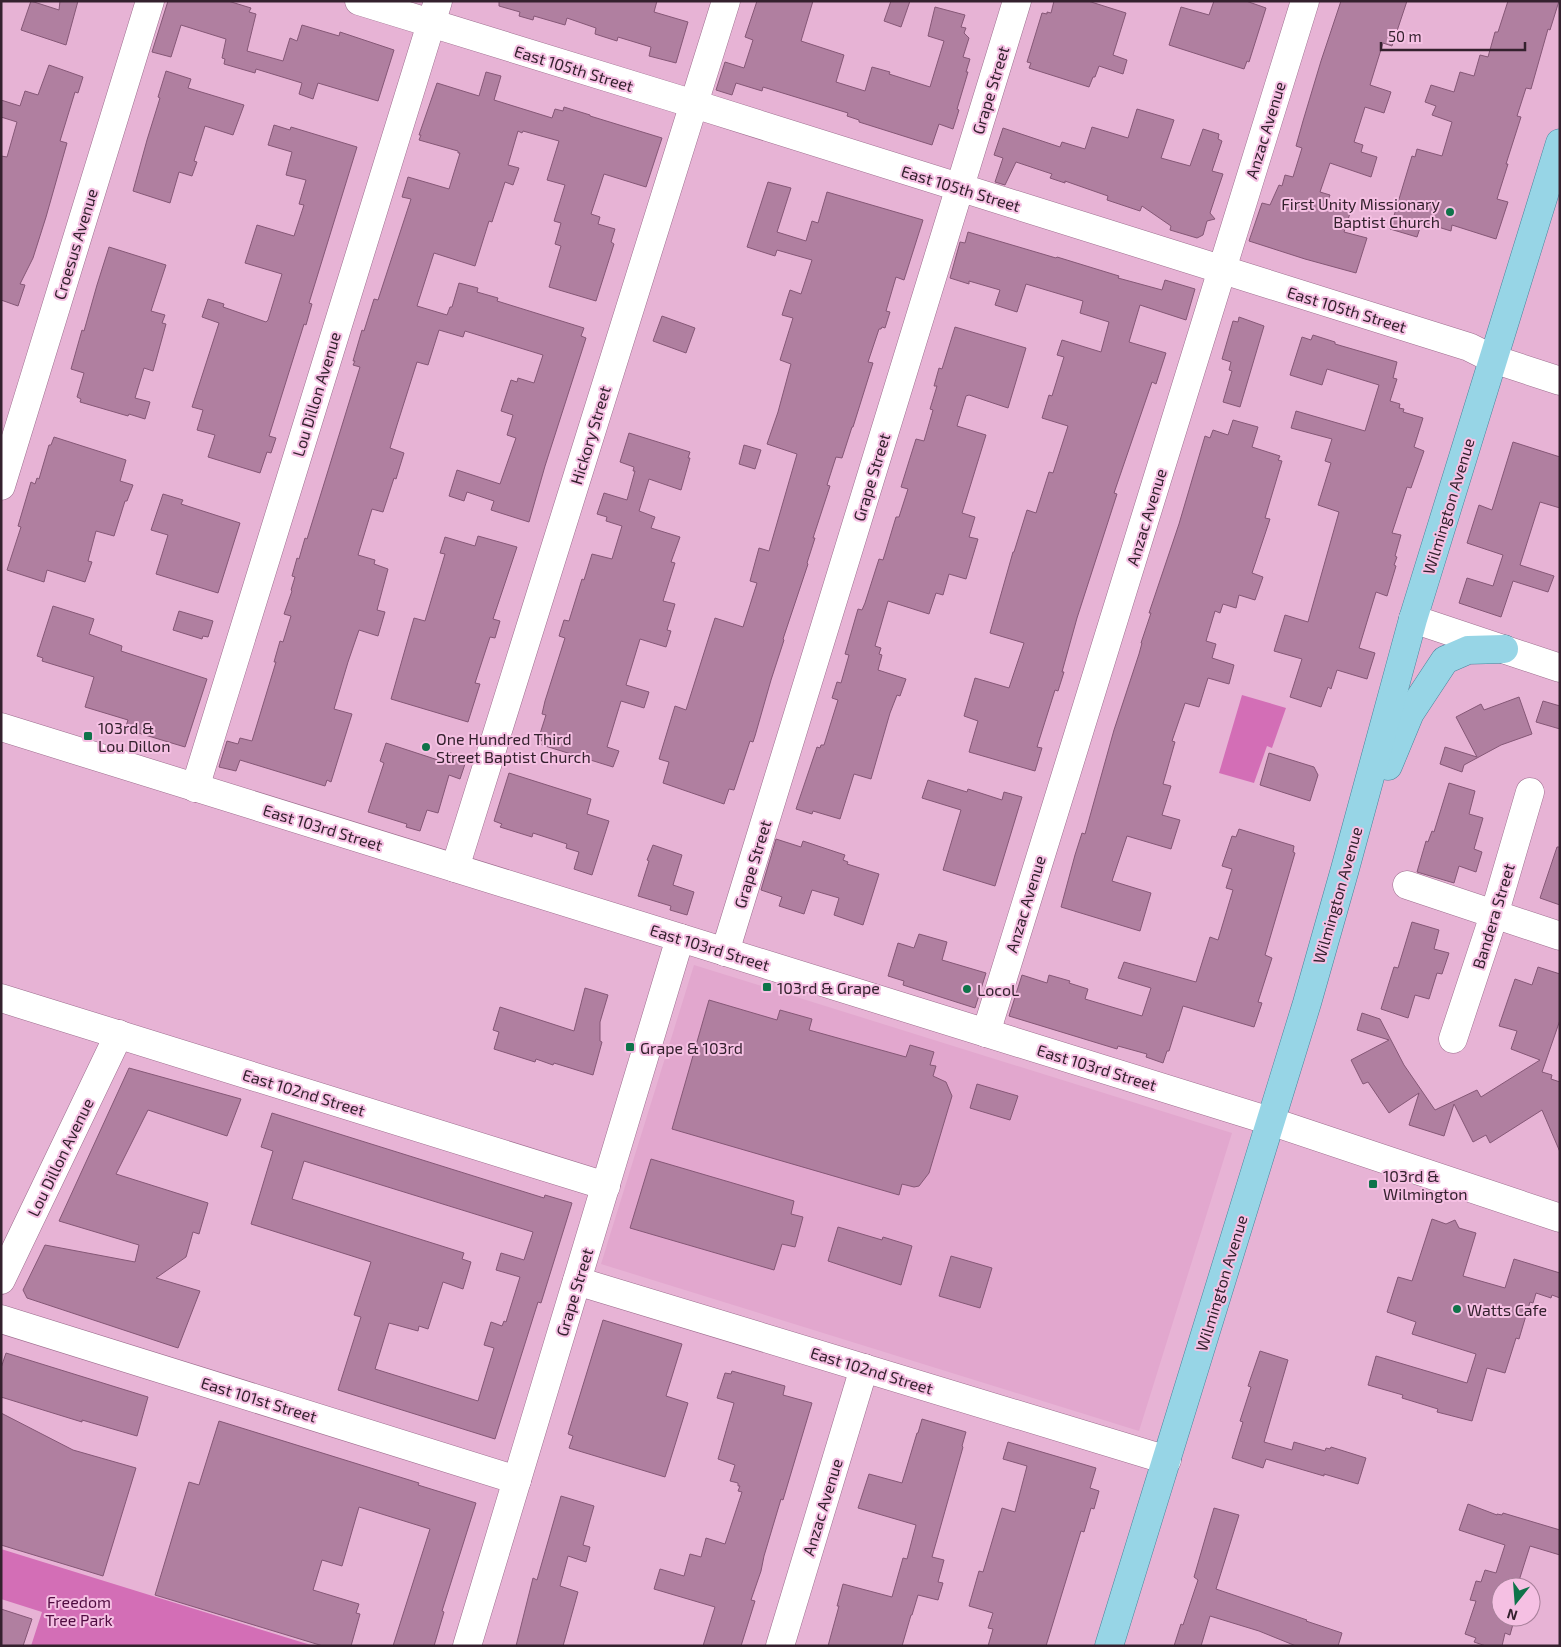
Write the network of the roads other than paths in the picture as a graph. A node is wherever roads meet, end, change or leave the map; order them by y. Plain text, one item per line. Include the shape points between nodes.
1 (150, 1) edge
2 (359, 1) edge
3 (726, 1) edge
4 (1017, 1) edge
5 (1305, 1) edge
6 (434, 13) edge
7 (694, 104) junction
8 (1560, 143) edge
9 (960, 188) junction
10 (1222, 270) junction
11 (1493, 359) junction
12 (1560, 381) edge
13 (1, 486) edge
14 (1413, 619) junction
15 (1504, 649) junction
16 (1560, 668) edge
17 (1, 727) edge
18 (195, 788) junction
19 (1530, 792) dead end
20 (455, 868) junction
21 (1345, 869) junction
22 (1407, 885) dead end
23 (1494, 914) junction
24 (1560, 936) edge
25 (680, 938) junction
26 (725, 952) junction
27 (1, 998) edge
28 (986, 1033) junction
29 (119, 1034) junction
30 (1453, 1039) dead end
31 (1270, 1121) junction
32 (606, 1186) junction
33 (1560, 1218) edge
34 (1, 1280) edge
35 (577, 1281) junction
36 (1, 1319) edge
37 (864, 1368) junction
38 (1167, 1460) junction
39 (517, 1480) junction
40 (467, 1646) edge
41 (780, 1646) edge
42 (1108, 1646) edge

1 - 13 street, Croesus Avenue
2 - 6 street, East 105th Street
3 - 7 street, Hickory Street
4 - 9 street, Grape Street
5 - 10 street, Anzac Avenue
6 - 7 street, East 105th Street
6 - 18 street, Lou Dillon Avenue
7 - 9 street, East 105th Street
7 - 20 street, Hickory Street
8 - 11 main road, Wilmington Avenue
9 - 10 street, East 105th Street
9 - 26 street, Grape Street
10 - 11 street, East 105th Street via 1469,346
10 - 28 street, Anzac Avenue
11 - 12 street, East 105th Street
11 - 14 main road, Wilmington Avenue
14 - 15 street
14 - 21 main road, Wilmington Avenue
15 - 16 street
15 - 21 main road via 1468,650 1445,660 1410,713
17 - 18 street, East 103rd Street
18 - 20 street, East 103rd Street
19 - 23 street, Bandera Street
20 - 25 street, East 103rd Street
21 - 31 main road, Wilmington Avenue
22 - 23 street
23 - 24 street
23 - 30 street, Bandera Street
25 - 26 street, East 103rd Street
25 - 32 street, Grape Street
26 - 28 street, East 103rd Street
27 - 29 street, East 102nd Street
28 - 31 street, East 103rd Street
29 - 32 street, East 102nd Street
29 - 34 street, Lou Dillon Avenue
31 - 33 street, East 103rd Street
31 - 38 main road, Wilmington Avenue
32 - 35 street, Grape Street
35 - 37 street, East 102nd Street
35 - 39 street, Grape Street
36 - 39 street, East 101st Street
37 - 38 street, East 102nd Street
37 - 41 street, Anzac Avenue
38 - 42 main road, Wilmington Avenue
39 - 40 street, Grape Street

